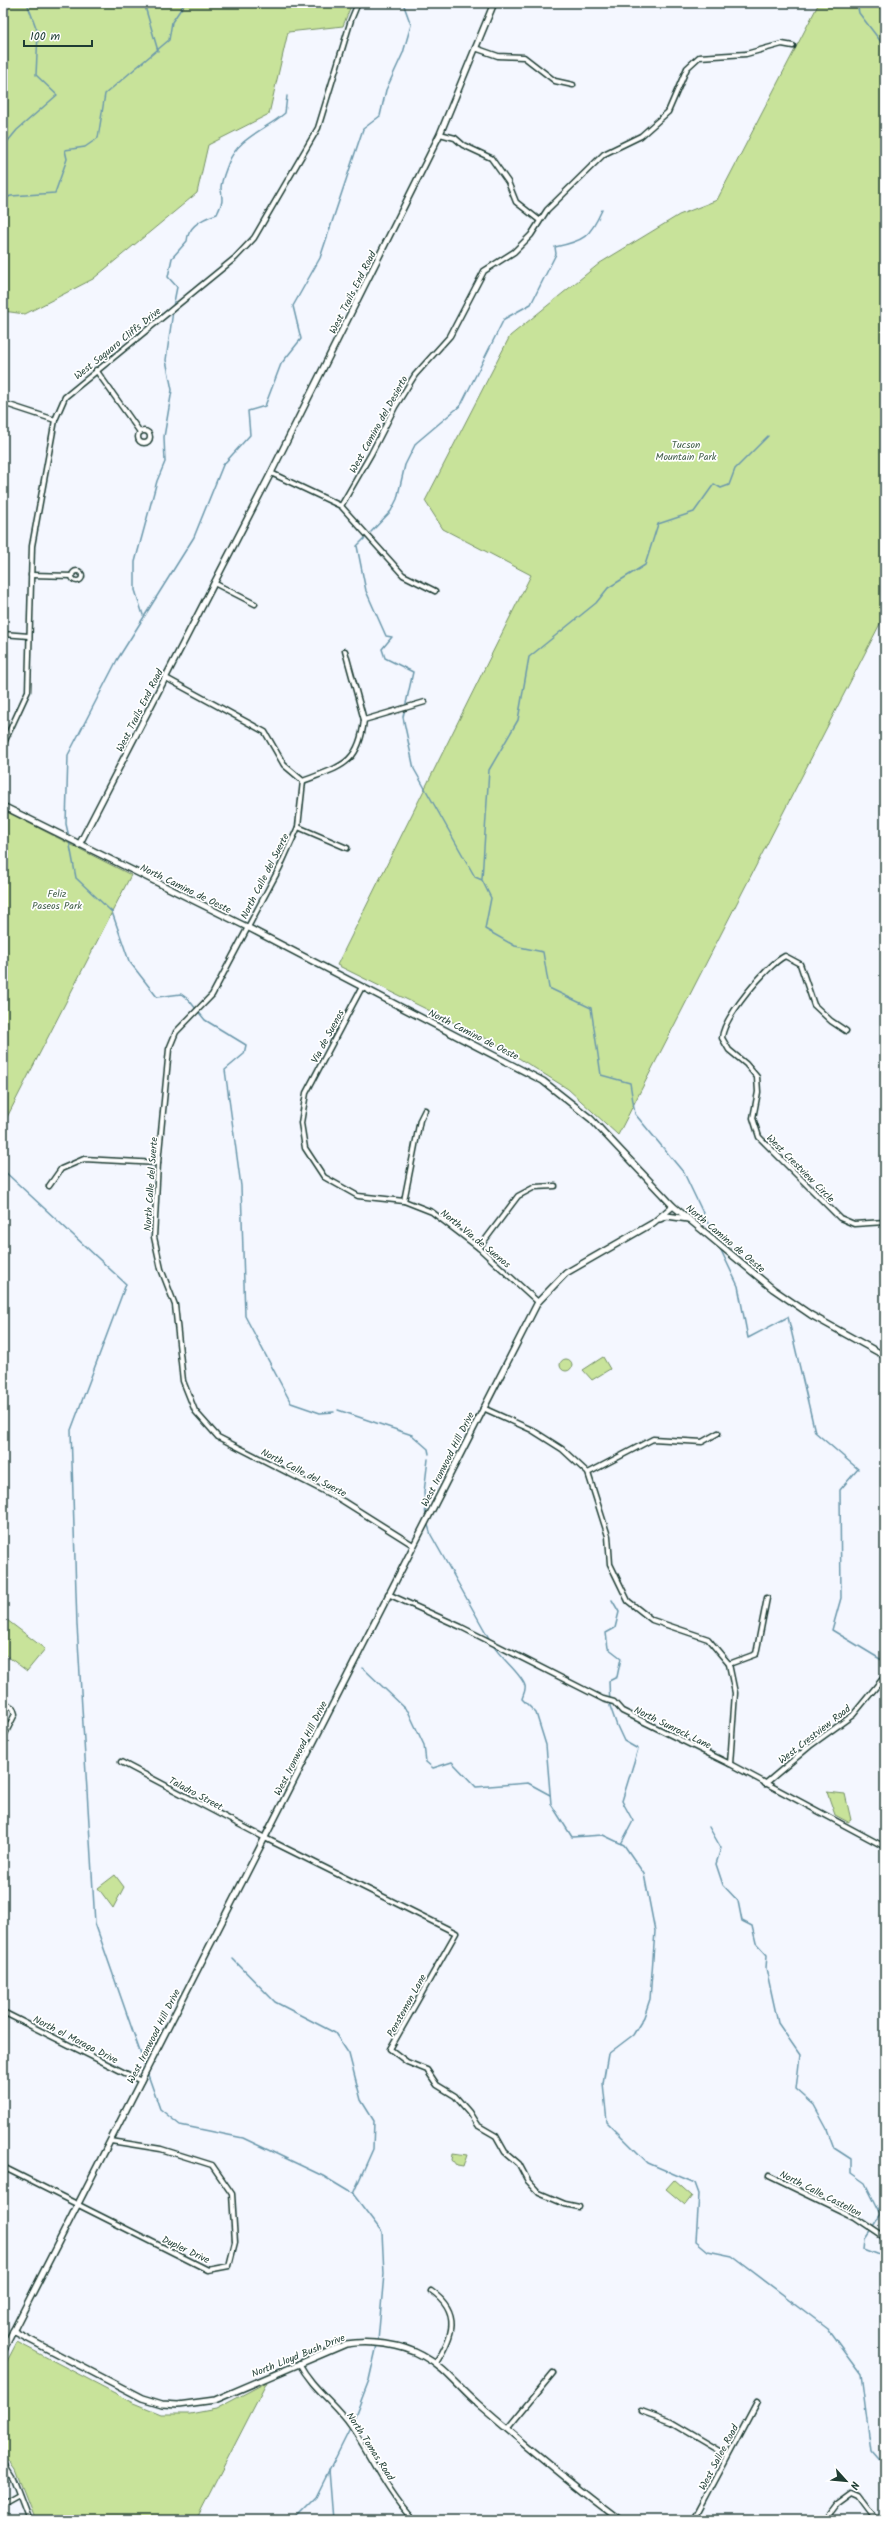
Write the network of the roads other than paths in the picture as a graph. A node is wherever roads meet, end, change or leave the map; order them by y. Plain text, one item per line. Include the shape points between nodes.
1 (358, 3) edge
2 (494, 3) edge
3 (793, 46) dead end
4 (476, 48) junction
5 (573, 85) dead end
6 (440, 134) junction
7 (538, 220) junction
8 (96, 370) junction
9 (3, 403) edge
10 (55, 420) junction
11 (140, 432) dead end
12 (271, 473) junction
13 (340, 506) junction
14 (31, 575) junction
15 (72, 576) dead end
16 (214, 583) junction
17 (434, 591) dead end
18 (255, 604) dead end
19 (3, 634) edge
20 (29, 636) junction
21 (344, 651) dead end
22 (166, 678) junction
23 (425, 702) dead end
24 (364, 720) junction
25 (3, 745) edge
26 (303, 781) junction
27 (3, 806) edge
28 (298, 827) junction
29 (79, 845) junction
30 (347, 848) dead end
31 (247, 928) junction
32 (362, 987) junction
33 (846, 1031) dead end
34 (306, 1092) joint
35 (425, 1110) dead end
36 (158, 1163) junction
37 (49, 1186) dead end
38 (555, 1186) dead end
39 (404, 1201) junction
40 (673, 1206) junction
41 (658, 1220) junction
42 (691, 1220) junction
43 (885, 1222) edge
44 (479, 1248) junction
45 (538, 1302) junction
46 (885, 1356) edge
47 (483, 1408) junction
48 (718, 1433) dead end
49 (588, 1473) junction
50 (413, 1545) junction
51 (388, 1594) junction
52 (767, 1598) dead end
53 (729, 1664) junction
54 (885, 1676) edge
55 (3, 1701) edge
56 (3, 1738) edge
57 (121, 1762) dead end
58 (730, 1764) junction
59 (765, 1784) junction
60 (264, 1838) junction
61 (885, 1847) edge
62 (3, 2012) edge
63 (141, 2081) junction
64 (111, 2141) junction
65 (3, 2167) edge
66 (769, 2176) dead end
67 (78, 2205) junction
68 (579, 2207) dead end
69 (885, 2238) edge
70 (431, 2291) dead end
71 (13, 2331) junction
72 (3, 2351) edge
73 (299, 2363) junction
74 (436, 2363) junction
75 (553, 2373) dead end
76 (757, 2402) dead end
77 (641, 2410) dead end
78 (507, 2429) junction
79 (727, 2455) junction
80 (3, 2462) edge
81 (19, 2495) junction
82 (3, 2504) edge
83 (29, 2520) edge
84 (413, 2520) edge
85 (620, 2520) edge
86 (694, 2520) edge
87 (825, 2520) edge
88 (877, 2520) edge

1 - 8 street, West Saguaro Cliffs Drive via 318,128 254,238 235,258
2 - 4 street, West Trails End Road
3 - 7 street, West Camino del Desierto via 782,44 746,54 699,57 686,68 668,112 641,136 604,154
4 - 5 street via 498,56 524,57 555,81
4 - 6 street, West Trails End Road
6 - 7 street via 455,138 463,145 491,158 508,182 516,202
6 - 12 street, West Trails End Road
7 - 13 street, West Camino del Desierto via 531,235 514,252 484,271 450,336 415,375
8 - 10 street, West Saguaro Cliffs Drive via 65,397
8 - 11 street
9 - 10 street
10 - 14 street, West Saguaro Cliffs Drive via 32,546
12 - 13 street
12 - 16 street, West Trails End Road
13 - 17 street via 402,575
14 - 15 street
14 - 20 street, West Saguaro Cliffs Drive
16 - 18 street
16 - 22 street, West Trails End Road
19 - 20 street
20 - 25 street, West Saguaro Cliffs Drive via 28,691
21 - 24 street
22 - 26 street via 264,732 284,765
22 - 29 street, West Trails End Road
23 - 24 street
24 - 26 street via 362,740 355,753 343,765
26 - 28 street, North Calle del Suerte
27 - 29 street, North Camino de Oeste
28 - 30 street, North Calle del Suerte
28 - 31 street, North Calle del Suerte
29 - 31 street, North Camino de Oeste
31 - 32 street, North Camino de Oeste
31 - 36 street, North Calle del Suerte via 212,995 176,1032 169,1049
32 - 34 street, Via de Suenos
32 - 40 street, North Camino de Oeste via 543,1081 591,1119
33 - 43 street, West Crestview Circle via 821,1013 809,997 800,964 790,957 781,958 751,988 722,1033 724,1044 757,1077 758,1092 754,1118 755,1130 759,1137 840,1218 854,1224
34 - 39 street, North Via de Suenos via 300,1123 305,1148 324,1177 358,1196
35 - 39 street via 420,1120
36 - 37 street via 84,1159 61,1169
36 - 50 street, North Calle del Suerte via 154,1236 161,1269 175,1305 183,1381 195,1411 218,1437 343,1501
38 - 44 street via 535,1187 518,1196
39 - 44 street, North Via de Suenos via 432,1212
40 - 41 street, West Ironwood Hill Drive
40 - 42 street, North Camino de Oeste
41 - 42 street via 668,1216
41 - 45 street, West Ironwood Hill Drive via 566,1273
42 - 46 street, North Camino de Oeste via 793,1304
44 - 45 street, North Via de Suenos
45 - 47 street, West Ironwood Hill Drive
47 - 49 street via 532,1430 562,1449
47 - 50 street, West Ironwood Hill Drive
48 - 49 street via 702,1442 653,1439
49 - 53 street via 608,1536 610,1564 628,1601 652,1620 708,1639
50 - 51 street, West Ironwood Hill Drive
51 - 58 street, North Sunrock Lane via 603,1699 614,1702 622,1711
51 - 60 street, West Ironwood Hill Drive
52 - 53 street via 756,1654
53 - 58 street via 735,1693
54 - 59 street, West Crestview Road via 853,1715 810,1746
55 - 56 street via 13,1708 15,1714
57 - 60 street, Taladro Street
58 - 59 street, North Sunrock Lane
59 - 61 street, North Sunrock Lane
60 - 63 street, West Ironwood Hill Drive
60 - 68 street, Penstemon Lane via 456,1933 390,2049 407,2062 427,2070 437,2085 455,2096 477,2125 496,2136 505,2152 519,2164 528,2181 539,2193
62 - 63 street, North el Moraga Drive
63 - 64 street, West Ironwood Hill Drive
64 - 67 street, West Ironwood Hill Drive
64 - 67 street, Dupler Drive via 161,2149 212,2165 232,2194 235,2242 229,2266 208,2270
65 - 67 street
66 - 69 street, North Calle Castellon via 854,2217
67 - 71 street, West Ironwood Hill Drive
70 - 74 street via 444,2302 452,2322 452,2333
71 - 72 street, West Ironwood Hill Drive
71 - 73 street, North Lloyd Bush Drive via 142,2398 162,2404 193,2405 215,2400
73 - 74 street, North Lloyd Bush Drive via 346,2344 364,2342 407,2349
73 - 84 street, North Tomas Road via 308,2379 339,2410 396,2502
74 - 78 street, North Lloyd Bush Drive
75 - 78 street
76 - 79 street, West Sallee Road
77 - 79 street via 671,2422
78 - 85 street, North Lloyd Bush Drive
79 - 86 street, West Sallee Road
80 - 81 street via 13,2478
81 - 82 street
81 - 83 street
87 - 88 street via 837,2504 852,2493 859,2496

